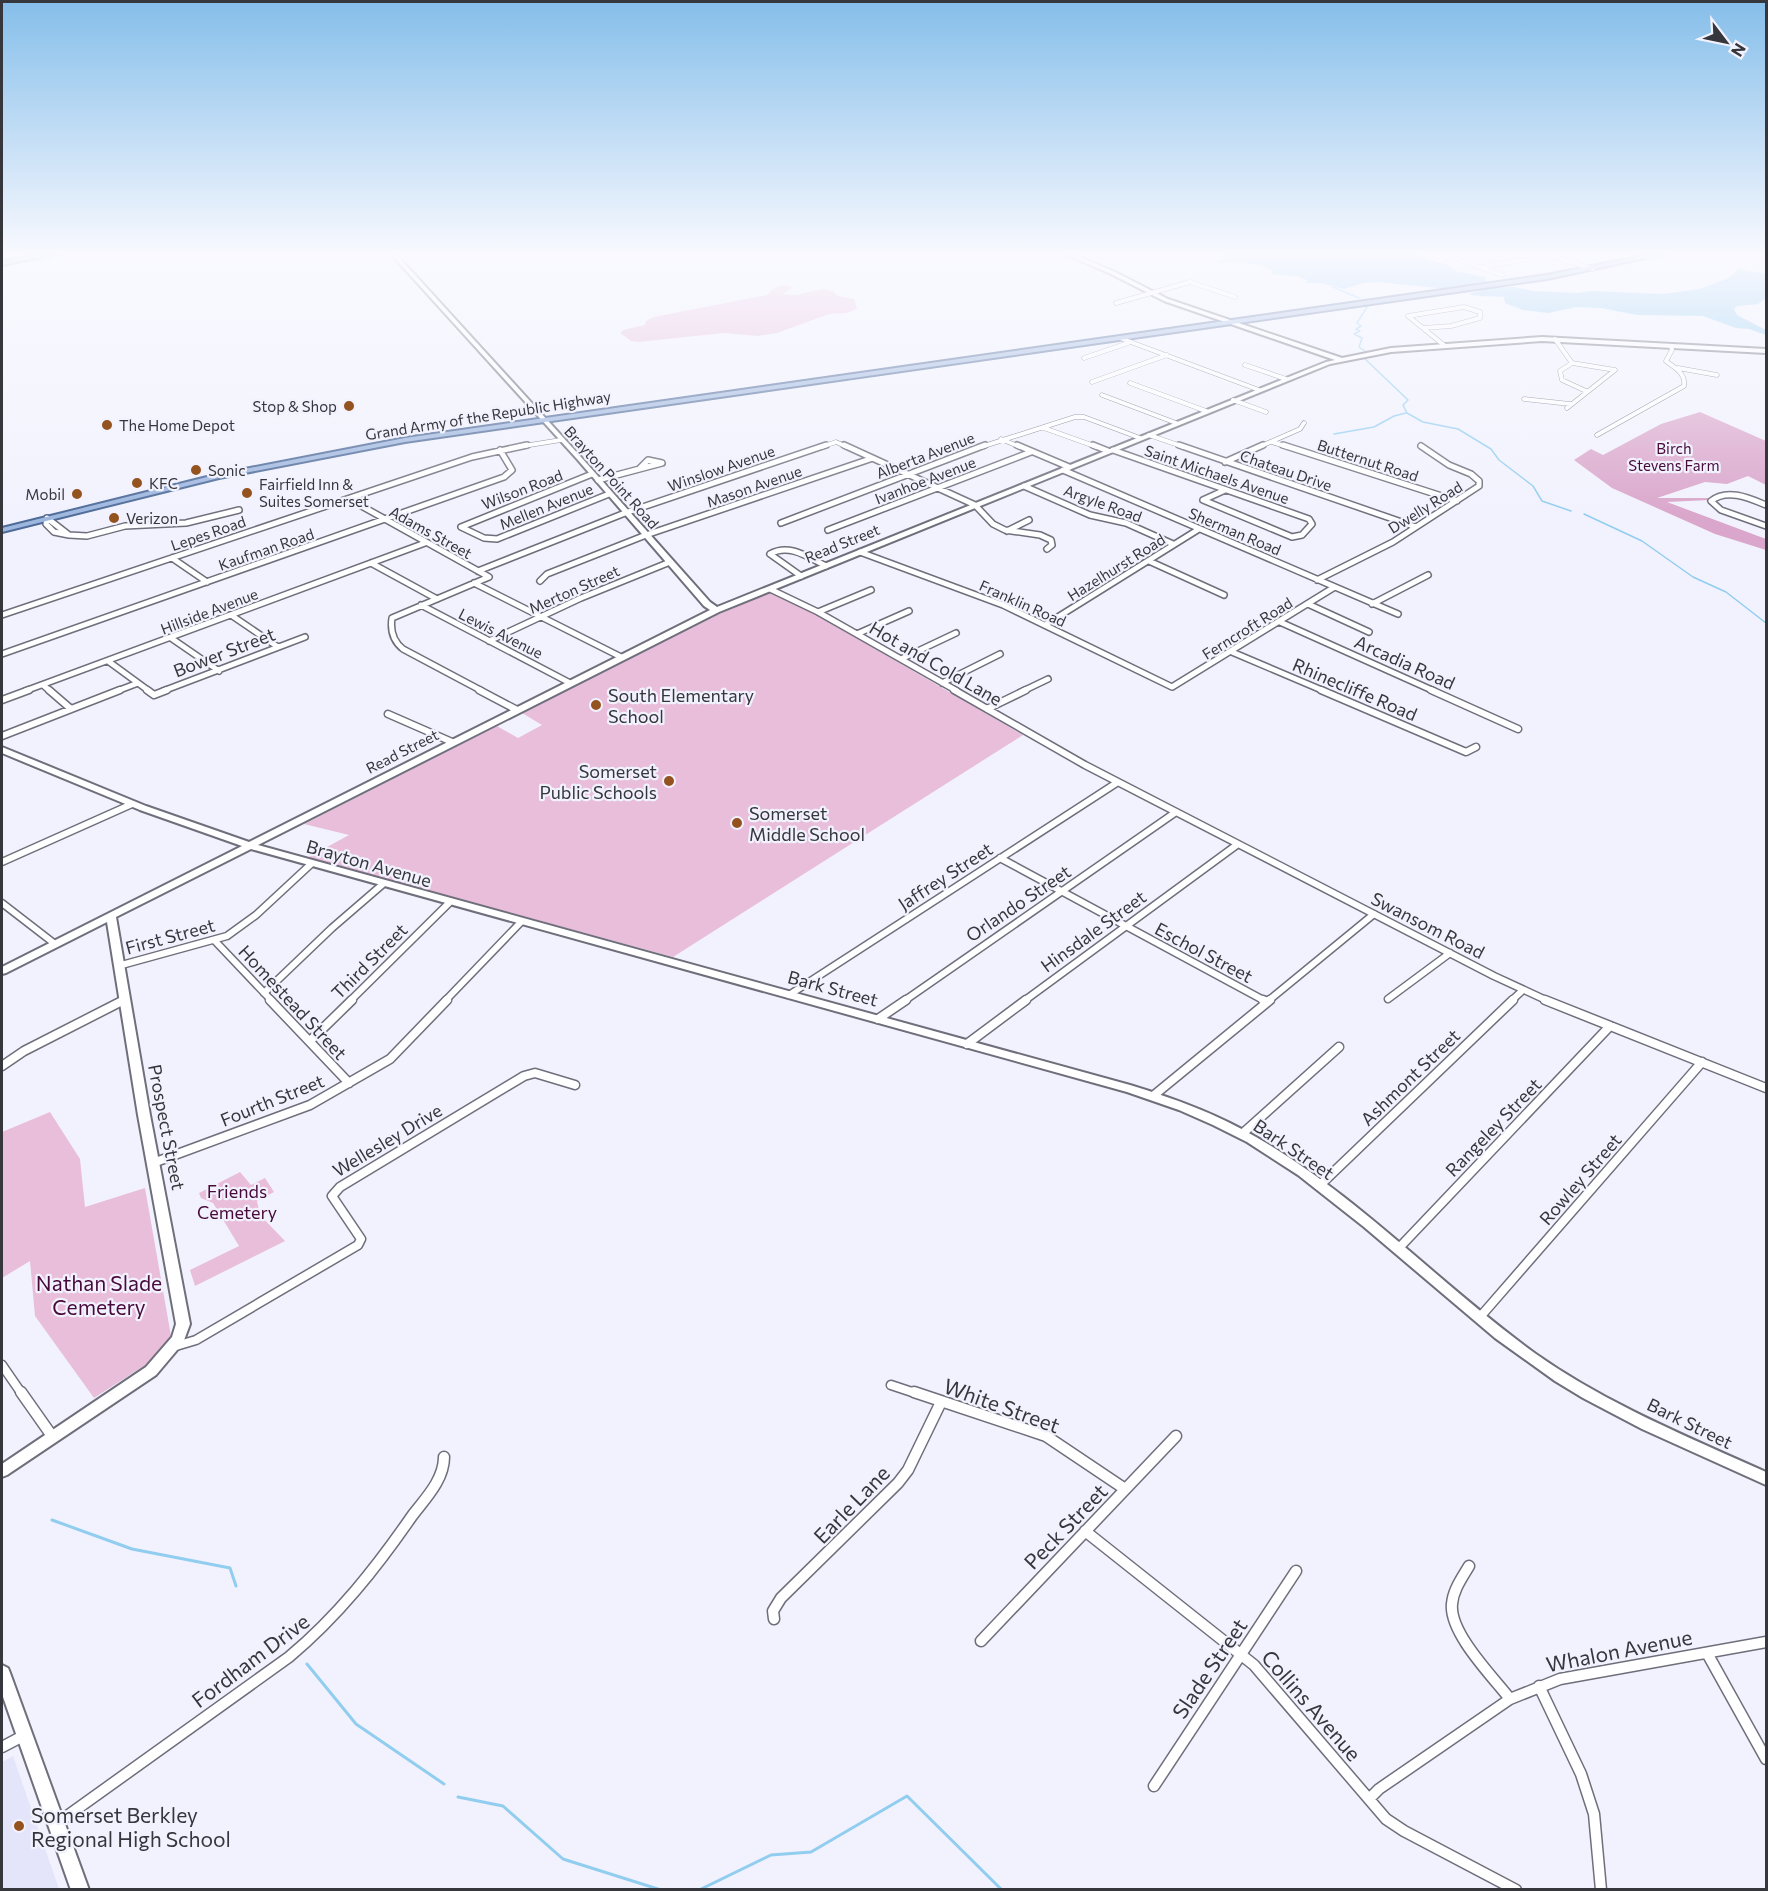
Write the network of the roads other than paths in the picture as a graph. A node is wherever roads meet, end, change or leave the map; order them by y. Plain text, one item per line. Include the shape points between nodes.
1 (472, 341) edge
2 (1097, 341) edge
3 (1288, 341) edge
4 (1439, 341) edge
5 (1520, 341) edge
6 (1556, 341) edge
7 (1592, 341) edge
8 (1131, 342) joint
9 (1445, 346) junction
10 (1671, 346) junction
11 (1767, 351) edge
12 (1167, 356) junction
13 (1084, 358) dead end
14 (1339, 359) junction
15 (1572, 363) junction
16 (1245, 365) dead end
17 (1674, 368) junction
18 (1714, 374) dead end
19 (1286, 379) junction
20 (1092, 382) dead end
21 (1130, 383) dead end
22 (1259, 390) junction
23 (1586, 391) junction
24 (1102, 395) dead end
25 (1524, 399) dead end
26 (1233, 400) junction
27 (1206, 411) junction
28 (1266, 412) dead end
29 (543, 420) junction
30 (1176, 423) junction
31 (1304, 423) dead end
32 (1044, 428) junction
33 (1149, 435) junction
34 (1597, 435) dead end
35 (1140, 438) junction
36 (1001, 439) junction
37 (561, 440) junction
38 (1272, 442) junction
39 (1421, 446) dead end
40 (500, 450) junction
41 (1111, 451) junction
42 (1031, 452) junction
43 (870, 459) junction
44 (1225, 462) junction
45 (640, 468) dead end
46 (1066, 468) junction
47 (907, 475) junction
48 (595, 477) junction
49 (1024, 486) junction
50 (939, 487) junction
51 (1225, 490) junction
52 (609, 494) junction
53 (350, 499) junction
54 (1458, 501) junction
55 (975, 505) junction
56 (1767, 505) edge
57 (239, 510) dead end
58 (625, 513) junction
59 (47, 518) junction
60 (1767, 519) edge
61 (1029, 520) dead end
62 (385, 521) junction
63 (781, 523) dead end
64 (1759, 523) junction
65 (1767, 525) edge
66 (1416, 526) junction
67 (1199, 529) junction
68 (2, 530) edge
69 (828, 530) dead end
70 (1007, 531) junction
71 (646, 536) junction
72 (492, 540) joint
73 (425, 543) junction
74 (1173, 544) junction
75 (1047, 549) dead end
76 (860, 552) junction
77 (172, 558) junction
78 (1149, 561) junction
79 (670, 562) junction
80 (371, 563) junction
81 (826, 566) junction
82 (478, 571) junction
83 (1428, 574) dead end
84 (801, 576) junction
85 (540, 580) dead end
86 (1317, 580) junction
87 (207, 582) junction
88 (474, 584) junction
89 (1334, 588) junction
90 (770, 589) junction
91 (872, 590) dead end
92 (1224, 595) dead end
93 (437, 599) junction
94 (1308, 604) junction
95 (1372, 604) junction
96 (421, 605) junction
97 (716, 610) junction
98 (909, 611) dead end
99 (818, 612) junction
100 (1398, 614) dead end
101 (2, 615) edge
102 (231, 615) junction
103 (540, 617) junction
104 (1280, 622) junction
105 (1045, 625) junction
106 (1369, 632) dead end
107 (956, 633) dead end
108 (857, 634) junction
109 (305, 637) dead end
110 (171, 638) junction
111 (489, 641) junction
112 (278, 647) junction
113 (1232, 652) junction
114 (2, 654) edge
115 (1000, 654) dead end
116 (621, 657) junction
117 (901, 659) junction
118 (108, 661) junction
119 (219, 671) junction
120 (1048, 679) dead end
121 (570, 682) junction
122 (138, 683) junction
123 (942, 683) junction
124 (43, 685) junction
125 (1172, 687) joint
126 (2, 700) edge
127 (71, 709) junction
128 (987, 709) junction
129 (517, 710) junction
130 (388, 714) dead end
131 (1518, 729) dead end
132 (2, 736) edge
133 (452, 742) junction
134 (1476, 747) dead end
135 (3, 752) edge
136 (1085, 765) joint
137 (1118, 782) junction
138 (132, 804) junction
139 (1176, 812) junction
140 (1238, 844) junction
141 (248, 846) junction
142 (1000, 858) junction
143 (2, 862) edge
144 (311, 864) junction
145 (383, 884) junction
146 (1062, 891) junction
147 (2, 903) edge
148 (449, 903) junction
149 (1374, 914) junction
150 (111, 916) junction
151 (520, 922) junction
152 (1127, 927) junction
153 (215, 941) junction
154 (55, 944) junction
155 (1450, 953) junction
156 (118, 966) junction
157 (2, 971) edge
158 (738, 981) joint
159 (1523, 990) junction
160 (264, 993) junction
161 (789, 995) junction
162 (1388, 999) dead end
163 (124, 1000) junction
164 (1267, 1002) junction
165 (878, 1019) junction
166 (1610, 1026) junction
167 (310, 1041) junction
168 (967, 1044) junction
169 (1340, 1047) dead end
170 (1702, 1062) junction
171 (2, 1066) edge
172 (349, 1083) junction
173 (575, 1085) dead end
174 (1767, 1088) edge
175 (1153, 1096) junction
176 (1242, 1134) junction
177 (153, 1163) junction
178 (1319, 1186) junction
179 (1398, 1249) junction
180 (1480, 1317) junction
181 (173, 1347) junction
182 (2, 1365) edge
183 (891, 1385) dead end
184 (941, 1402) junction
185 (52, 1436) junction
186 (1176, 1436) dead end
187 (444, 1457) dead end
188 (2, 1471) edge
189 (1767, 1479) edge
190 (1125, 1489) junction
191 (1085, 1531) junction
192 (1469, 1566) dead end
193 (1296, 1571) dead end
194 (774, 1619) dead end
195 (981, 1641) dead end
196 (1767, 1642) edge
197 (1707, 1653) junction
198 (1241, 1654) junction
199 (2, 1673) edge
200 (1539, 1686) junction
201 (1510, 1699) junction
202 (23, 1736) junction
203 (2, 1748) edge
204 (1767, 1759) edge
205 (1154, 1786) dead end
206 (1369, 1799) junction
207 (56, 1824) junction
208 (80, 1890) edge
209 (1516, 1890) edge
210 (1601, 1890) edge

1 - 29 main road, Brayton Point Road
2 - 29 main road, Grand Army of the Republic Highway
3 - 14 main road
4 - 9 street
5 - 9 main road, Read Street
6 - 15 street
7 - 10 main road, Read Street
8 - 12 street
8 - 13 street
9 - 14 main road, Read Street
10 - 11 main road, Read Street
10 - 17 street via 1666,361
12 - 20 street
12 - 22 street
14 - 19 main road, Read Street
15 - 23 street via 1561,370 1562,380
15 - 23 street via 1615,370
16 - 19 street
17 - 18 street
17 - 34 street via 1686,382 1683,388
19 - 22 main road, Read Street
21 - 27 street
22 - 26 main road, Read Street
23 - 25 street via 1569,406
24 - 30 street
26 - 27 main road, Read Street
26 - 28 street
27 - 30 main road, Read Street
29 - 37 main road, Brayton Point Road
29 - 59 main road, Grand Army of the Republic Highway via 311,457
30 - 33 main road, Read Street
31 - 38 street via 1300,429
32 - 35 street, Alberta Avenue via 1079,416
32 - 36 street, Alberta Avenue
32 - 41 street, Saint Michaels Avenue
33 - 35 main road, Read Street
33 - 44 street, Chateau Drive
35 - 41 main road, Read Street
36 - 42 street, Sherman Road
36 - 47 street, Alberta Avenue
37 - 40 street, Lepes Road
37 - 48 main road, Brayton Point Road
38 - 44 street
38 - 54 street, Butternut Road
39 - 54 street, Dwelly Road via 1479,481 1476,489
40 - 53 street, Lepes Road
40 - 62 street, Kaufman Road via 512,470 508,475
41 - 46 main road, Read Street
41 - 51 street, Saint Michaels Avenue
42 - 46 street, Sherman Road
42 - 50 street, Ivanhoe Avenue
43 - 47 street
43 - 58 street, Winslow Avenue via 833,443
43 - 71 street, Mason Avenue
44 - 66 street, Chateau Drive
45 - 48 street, Wilson Road
46 - 49 main road, Read Street
46 - 67 street, Sherman Road
47 - 50 street
47 - 63 street, Alberta Avenue
48 - 52 main road, Brayton Point Road
48 - 72 street, Wilson Road via 462,527
49 - 55 main road, Read Street
49 - 74 street, Argyle Road
50 - 55 street
50 - 69 street, Ivanhoe Avenue
51 - 51 street, Saint Michaels Avenue via 1203,500 1296,538 1312,521
52 - 58 main road, Brayton Point Road
52 - 72 street, Mellen Avenue
53 - 62 street, Adams Street
53 - 77 street, Lepes Road
54 - 66 street, Dwelly Road
55 - 70 street via 993,524
55 - 76 main road, Read Street
56 - 64 street via 1733,495 1720,495 1712,500 1719,509
57 - 59 street via 186,522 125,526 87,536 69,535
58 - 71 main road, Brayton Point Road
58 - 82 street, Winslow Avenue
59 - 68 main road, Grand Army of the Republic Highway
60 - 64 street
61 - 70 street
62 - 73 street, Adams Street
62 - 87 street, Kaufman Road
64 - 65 street
66 - 86 street, Dwelly Road via 1386,546
67 - 74 street, Hazelhurst Road
67 - 86 street, Sherman Road
70 - 75 street via 1045,537 1052,545
71 - 79 main road, Brayton Point Road
71 - 85 street, Mason Avenue
73 - 80 street, Hillside Avenue
73 - 82 street, Adams Street
74 - 78 street, Hazelhurst Road
76 - 81 main road, Read Street
76 - 105 street, Franklin Road via 998,603
77 - 87 street
77 - 101 street, Lepes Road
78 - 92 street
78 - 105 street, Hazelhurst Road
79 - 97 main road, Brayton Point Road
79 - 103 street, Merton Street
80 - 93 street
80 - 102 street, Hillside Avenue
81 - 84 main road, Read Street
81 - 84 street via 786,549 770,554
82 - 88 street, Adams Street via 489,577
83 - 95 street
84 - 90 main road, Read Street
86 - 89 street, Sherman Road
87 - 114 street, Kaufman Road
88 - 93 street
88 - 103 street
89 - 94 street, Ferncroft Road
89 - 95 street, Sherman Road
90 - 97 main road, Read Street
90 - 99 street, Hot and Cold Lane
91 - 99 street
93 - 96 street
94 - 104 street, Ferncroft Road
94 - 106 street
95 - 100 street, Sherman Road
96 - 111 street, Lewis Avenue
96 - 129 street via 392,618 392,635 403,649
97 - 116 main road, Read Street
98 - 108 street
99 - 108 street, Hot and Cold Lane
102 - 110 street, Hillside Avenue
102 - 112 street
103 - 111 street, Merton Street
103 - 116 street
104 - 113 street, Ferncroft Road
104 - 131 street, Arcadia Road
105 - 125 street, Franklin Road
107 - 117 street
108 - 117 street, Hot and Cold Lane
109 - 112 street, Bower Street
110 - 118 street, Hillside Avenue
110 - 119 street
111 - 121 street, Lewis Avenue
112 - 119 street, Bower Street
113 - 125 street, Ferncroft Road
113 - 134 street, Rhinecliffe Road via 1466,752
115 - 123 street
116 - 121 main road, Read Street
117 - 123 street, Hot and Cold Lane
118 - 122 street
118 - 124 street, Hillside Avenue
119 - 122 street, Bower Street via 154,695
120 - 128 street
121 - 129 main road, Read Street
122 - 127 street
123 - 128 street, Hot and Cold Lane
124 - 126 street, Hillside Avenue
124 - 127 street
127 - 132 street
128 - 136 street, Hot and Cold Lane
129 - 133 main road, Read Street
130 - 133 street
133 - 141 main road, Read Street
135 - 138 main road, Brayton Avenue
136 - 137 street, Swansom Road
137 - 139 street, Swansom Road
137 - 142 street, Jaffrey Street
138 - 141 main road, Brayton Avenue
138 - 143 street
139 - 140 street, Swansom Road
139 - 146 street, Orlando Street
140 - 149 street, Swansom Road
140 - 152 street, Hinsdale Street
141 - 144 main road, Brayton Avenue
141 - 150 main road, Read Street
142 - 146 street, Eschol Street
142 - 161 street, Jaffrey Street
144 - 145 main road, Brayton Avenue
144 - 153 street, First Street via 246,924
145 - 148 main road, Brayton Avenue
145 - 160 street
146 - 152 street, Eschol Street
146 - 165 street, Orlando Street
147 - 154 street
148 - 151 main road, Brayton Avenue
148 - 167 street, Third Street
149 - 155 street, Swansom Road
149 - 164 street
150 - 154 main road, Read Street
150 - 156 main road, Prospect Street
151 - 158 main road, Brayton Avenue
151 - 172 street, Fourth Street via 398,1053
152 - 164 street, Eschol Street
152 - 168 street, Hinsdale Street
153 - 156 street, First Street
153 - 160 street, Homestead Street
154 - 157 main road, Read Street
155 - 159 street, Swansom Road
155 - 162 street
156 - 163 main road, Prospect Street
158 - 161 main road, Bark Street
159 - 166 street, Swansom Road
159 - 178 street, Ashmont Street
160 - 167 street, Homestead Street
161 - 165 main road, Bark Street
163 - 171 street
163 - 177 main road, Prospect Street
164 - 175 street
165 - 168 main road, Bark Street
166 - 170 street, Swansom Road
166 - 179 street, Rangeley Street
167 - 172 street, Homestead Street
168 - 175 main road, Bark Street
169 - 176 street
170 - 174 street, Swansom Road
170 - 180 street, Rowley Street
172 - 177 street, Fourth Street via 310,1105
173 - 181 street, Wellesley Drive via 536,1073 524,1076 340,1187 332,1196 361,1239 358,1245 196,1340
175 - 176 main road, Bark Street
176 - 178 main road, Bark Street
177 - 181 main road, Prospect Street via 183,1324
178 - 179 main road, Bark Street
179 - 180 main road, Bark Street
180 - 189 main road, Bark Street via 1559,1377
181 - 185 main road, Prospect Street via 137,1382
182 - 185 street
183 - 184 street, White Street
184 - 190 street, White Street via 1046,1436
184 - 194 street, Earle Lane via 898,1484 781,1598 773,1611
185 - 188 main road, Prospect Street
186 - 190 street, Peck Street
187 - 207 street, Fordham Drive via 437,1482 367,1578 316,1635
190 - 191 street, Peck Street
191 - 195 street, Peck Street
191 - 198 street, Collins Avenue
192 - 201 street via 1451,1608 1455,1623
193 - 198 street, Slade Street
196 - 197 street, Whalon Avenue
197 - 200 street, Whalon Avenue
197 - 204 street
198 - 205 street, Slade Street
198 - 206 street, Collins Avenue
199 - 202 main road
200 - 201 street, Whalon Avenue
200 - 210 street via 1581,1774 1594,1814
201 - 206 street, Whalon Avenue
202 - 203 street
202 - 207 main road
206 - 209 street, Collins Avenue via 1404,1831
207 - 208 main road

